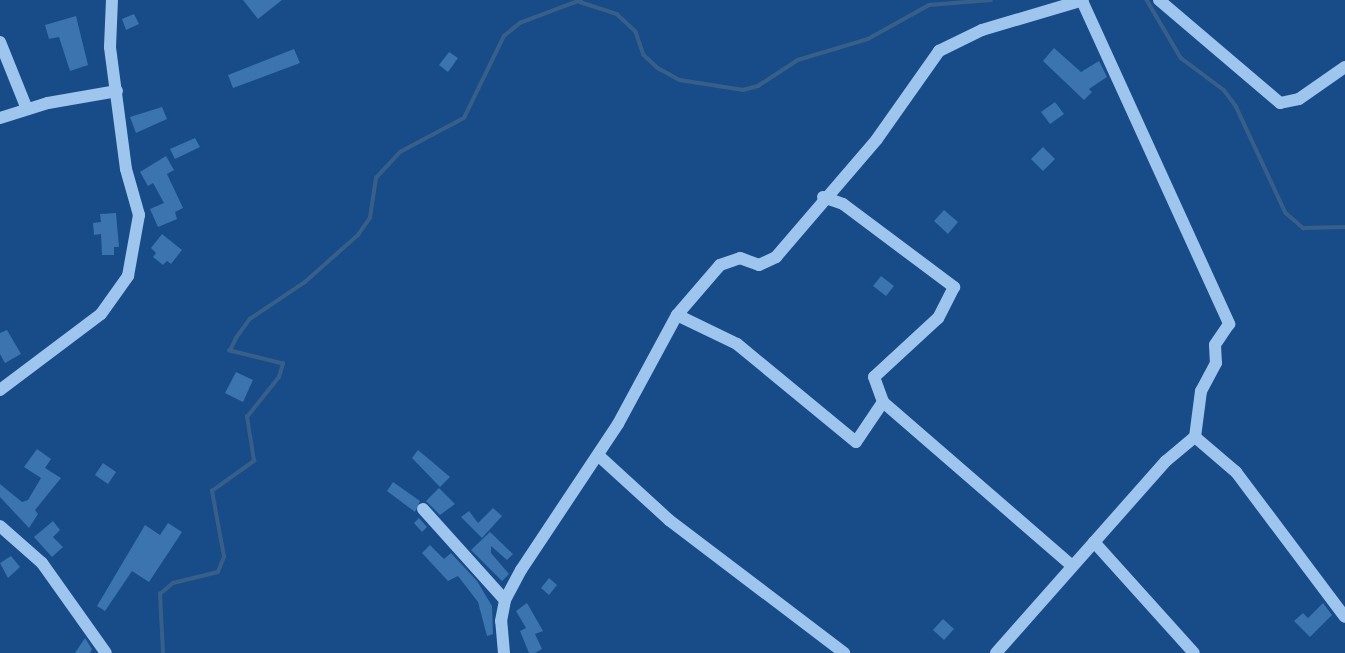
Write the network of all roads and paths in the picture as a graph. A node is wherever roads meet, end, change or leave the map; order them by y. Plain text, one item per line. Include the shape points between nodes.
1 (112, 0) edge
2 (1159, 0) edge
3 (1083, 1) edge
4 (0, 41) edge
5 (1345, 67) edge
6 (117, 91) junction
7 (27, 109) junction
8 (0, 118) edge
9 (823, 197) junction
10 (677, 315) junction
11 (0, 390) edge
12 (883, 402) junction
13 (1195, 438) junction
14 (599, 456) junction
15 (423, 509) dead end
16 (0, 526) edge
17 (1094, 542) junction
18 (1072, 566) junction
19 (505, 600) junction
20 (1345, 617) edge
21 (106, 653) edge
22 (504, 653) edge
23 (844, 653) edge
24 (996, 653) edge
25 (1194, 653) edge

1 - 6 street via 110,47
2 - 5 street via 1280,103 1298,99
3 - 9 street via 982,30 939,51 877,139
3 - 13 street via 1229,324 1215,345 1216,363 1201,391
4 - 7 street
6 - 7 street
6 - 11 street via 126,169 139,215 128,276 101,314
7 - 8 street
9 - 10 street via 771,261 759,265 731,259
9 - 12 street via 843,204 954,287 938,318 874,377
10 - 12 street via 737,344 856,442
10 - 14 street
12 - 18 street
13 - 17 street via 1166,461
13 - 20 street via 1236,471
14 - 19 street via 569,493
14 - 23 street via 669,520
15 - 19 street
16 - 21 street via 42,563
17 - 18 street
17 - 25 street
18 - 24 street
19 - 22 street via 501,621

